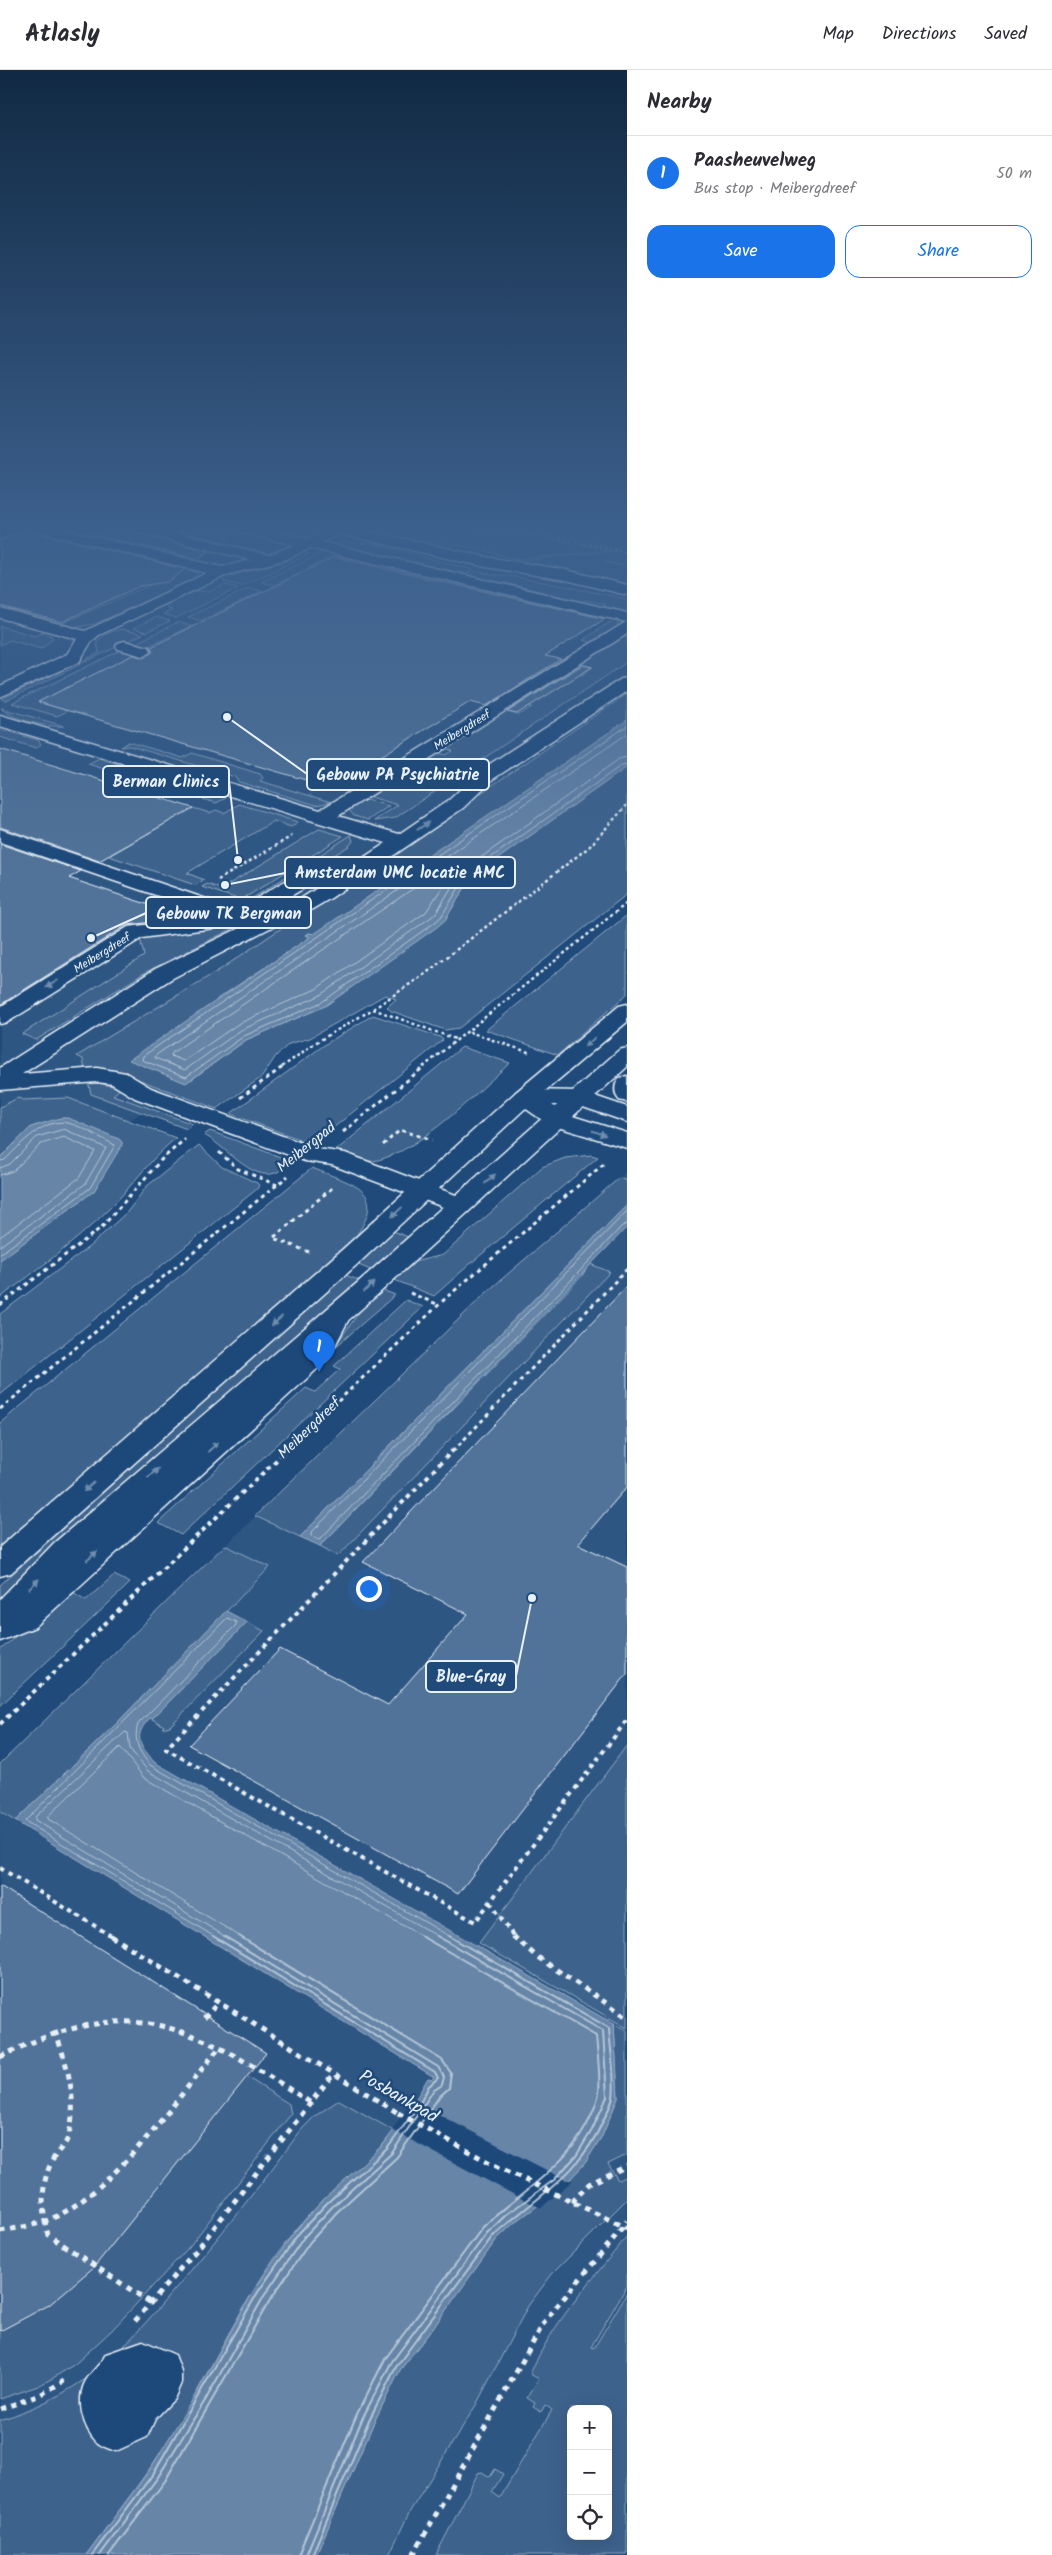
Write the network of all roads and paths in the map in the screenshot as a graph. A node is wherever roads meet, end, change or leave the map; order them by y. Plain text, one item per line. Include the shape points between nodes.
1 (81, 643) edge
2 (601, 643) edge
3 (124, 646) dead end
4 (143, 650) dead end
5 (627, 682) edge
6 (0, 692) edge
7 (0, 720) edge
8 (486, 775) junction
9 (627, 805) edge
10 (323, 817) junction
11 (379, 833) junction
12 (0, 835) edge
13 (402, 841) junction
14 (324, 872) junction
15 (213, 883) dead end
16 (627, 904) edge
17 (242, 917) junction
18 (263, 924) junction
19 (372, 1009) junction
20 (627, 1010) edge
21 (0, 1017) edge
22 (469, 1032) junction
23 (458, 1040) junction
24 (627, 1055) edge
25 (565, 1064) junction
26 (0, 1078) edge
27 (0, 1083) edge
28 (627, 1083) edge
29 (627, 1095) edge
30 (524, 1097) junction
31 (580, 1098) junction
32 (627, 1115) edge
33 (211, 1118) junction
34 (557, 1119) junction
35 (627, 1141) edge
36 (314, 1156) junction
37 (608, 1160) dead end
38 (419, 1191) junction
39 (460, 1205) junction
40 (626, 1271) edge
41 (0, 1305) edge
42 (337, 1315) junction
43 (0, 1409) edge
44 (0, 1565) edge
45 (0, 1619) edge
46 (0, 1629) edge
47 (627, 1720) edge
48 (0, 1724) edge
49 (0, 1868) edge
50 (490, 1902) junction
51 (218, 2003) junction
52 (627, 2017) edge
53 (204, 2018) dead end
54 (55, 2031) junction
55 (220, 2047) junction
56 (0, 2057) edge
57 (333, 2074) junction
58 (311, 2103) junction
59 (627, 2166) edge
60 (572, 2202) junction
61 (44, 2221) junction
62 (627, 2221) edge
63 (627, 2228) edge
64 (0, 2231) edge
65 (151, 2302) junction
66 (130, 2325) dead end
67 (71, 2377) dead end
68 (0, 2409) edge
69 (413, 2555) edge

1 - 6 street via 73,658
2 - 10 street, Meibergdreef
3 - 4 street
5 - 8 street, Meibergdreef
7 - 10 street
8 - 11 street, Meibergdreef via 438,796
13 -> 8 street, Meibergdreef via 456,804
9 - 19 path via 598,839 580,854 424,974
10 - 11 street
10 - 15 path
11 - 13 street
11 - 14 street, Meibergdreef
12 - 17 street
13 - 18 street, Meibergdreef via 324,894 292,913
14 - 17 street, Meibergdreef via 306,879
14 - 18 street, Meibergdreef via 284,904 262,916
16 - 22 path, Meibergpad
17 - 18 street
17 -> 21 street, Meibergdreef via 136,932
18 - 26 street, Meibergdreef via 155,978
19 - 23 path
19 - 33 path via 315,1044
20 -> 25 street
22 - 23 path, Meibergpad
22 - 25 path
23 - 36 path, Meibergpad
24 - 31 street
25 - 30 street
27 - 33 street via 108,1076 128,1082 143,1093
28 - 29 street
30 - 31 street
30 - 34 street
30 - 38 street
31 - 32 street
31 - 34 street
33 - 36 street
33 - 41 path via 161,1160 102,1228
34 -> 35 street
39 -> 34 street
36 - 38 street via 336,1158
36 - 43 path, Meibergpad
37 - 48 path, Meibergdreef via 447,1297
38 - 39 street
38 -> 44 street via 352,1255
42 -> 39 street
40 - 50 path via 166,1750 475,1922
45 -> 42 street via 65,1551
46 -> 42 street via 24,1619 318,1353
47 - 50 path
49 - 51 path, Posbankpad
50 - 52 path via 523,1946
51 - 53 path
51 - 57 path, Posbankpad
54 - 55 path via 87,2024 125,2022 162,2025
54 - 56 path
54 - 61 path via 66,2058 72,2112 68,2138 55,2156 46,2178 42,2199
55 - 58 path
55 - 61 path via 107,2182 71,2209
57 - 58 path
57 - 60 path, Posbankpad, bridge via 492,2164
58 - 65 path via 199,2247
59 - 60 path via 584,2187
60 - 63 path, Posbankpad, bridge
61 - 64 path
61 - 65 path via 48,2235
62 - 69 path via 545,2321
65 - 66 path
67 - 68 path via 40,2395

